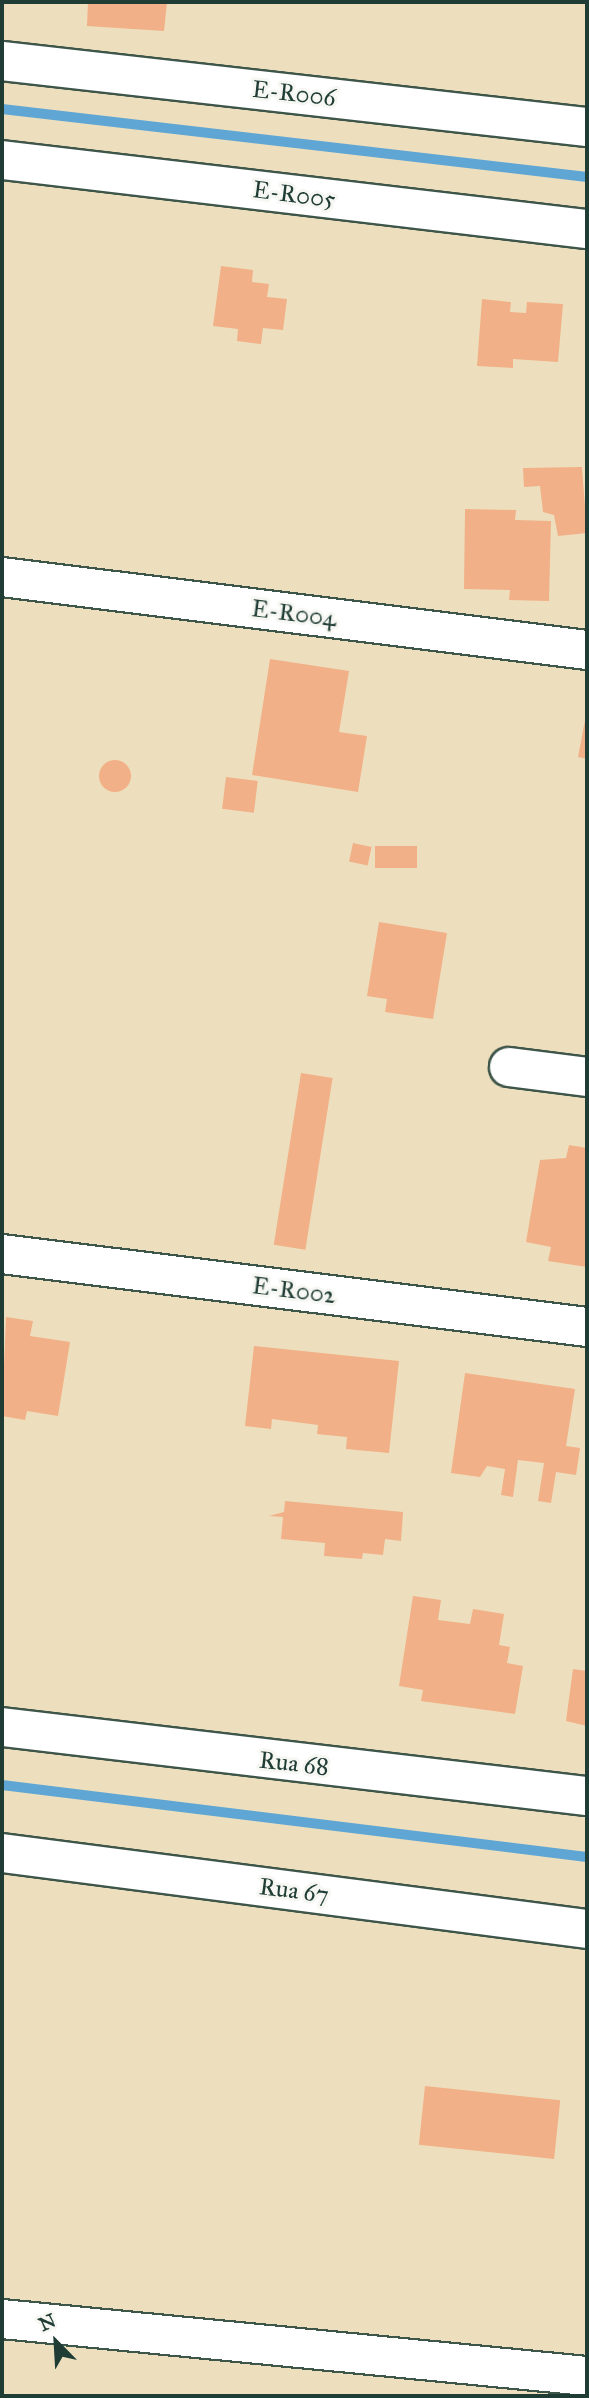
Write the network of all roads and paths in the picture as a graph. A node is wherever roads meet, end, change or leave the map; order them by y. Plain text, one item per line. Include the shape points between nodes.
1 (2, 61) edge
2 (587, 127) edge
3 (2, 160) edge
4 (587, 229) edge
5 (2, 577) edge
6 (587, 650) edge
7 (509, 1067) dead end
8 (587, 1077) edge
9 (2, 1254) edge
10 (587, 1328) edge
11 (2, 1727) edge
12 (587, 1796) edge
13 (2, 1853) edge
14 (587, 1929) edge
15 (2, 2319) edge
16 (587, 2376) edge

1 - 2 street, E-R006
3 - 4 street, E-R005
5 - 6 street, E-R004
7 - 8 street
9 - 10 street, E-R002
11 - 12 street, Rua 68
13 - 14 street, Rua 67
15 - 16 street

